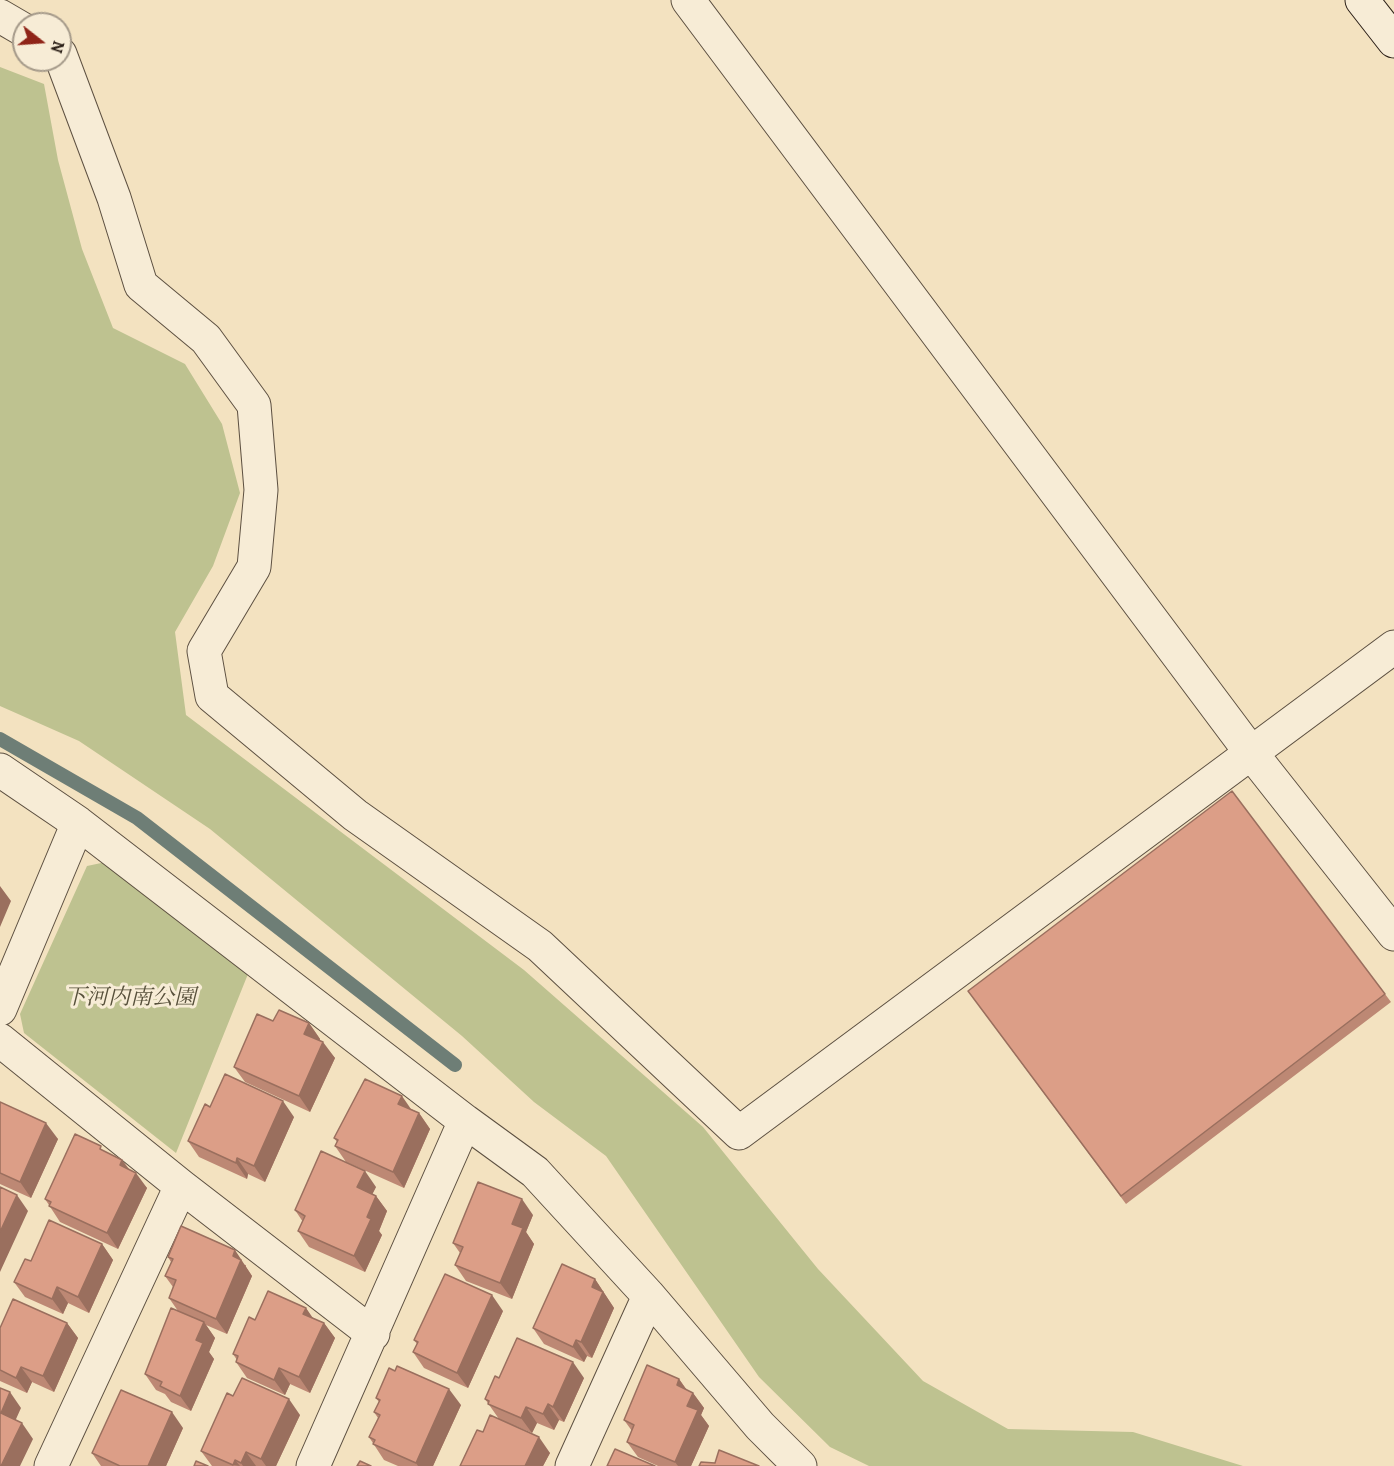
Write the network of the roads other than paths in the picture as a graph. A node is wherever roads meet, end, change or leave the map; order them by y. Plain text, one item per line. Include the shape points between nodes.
1 (688, 0) edge
2 (1362, 0) edge
3 (1394, 41) edge
4 (67, 72) edge
5 (1394, 647) edge
6 (1252, 754) junction
7 (0, 770) edge
8 (78, 823) junction
9 (1394, 934) edge
10 (0, 1009) edge
11 (0, 1040) edge
12 (465, 1121) junction
13 (181, 1186) junction
14 (649, 1296) junction
15 (373, 1334) junction
16 (51, 1466) edge
17 (313, 1466) edge
18 (572, 1466) edge
19 (800, 1466) edge

1 - 6 street
2 - 3 street
4 - 6 street via 114,198 141,285 206,339 254,405 261,490 254,567 204,651 212,696 355,815 540,946 739,1133
5 - 6 street
6 - 9 street
7 - 8 street
8 - 10 street
8 - 12 street
11 - 13 street
12 - 14 street via 535,1172
12 - 15 street
13 - 15 street
13 - 16 street
14 - 18 street
14 - 19 street via 760,1426
15 - 17 street

